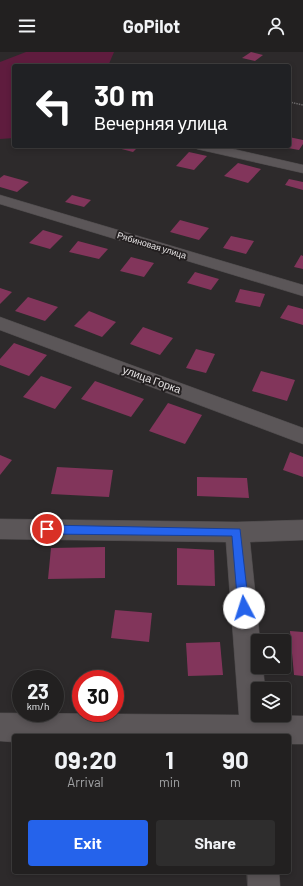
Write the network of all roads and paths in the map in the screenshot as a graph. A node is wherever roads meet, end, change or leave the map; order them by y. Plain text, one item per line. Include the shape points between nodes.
1 (291, 102) edge
2 (303, 105) edge
3 (211, 148) edge
4 (303, 169) edge
5 (0, 199) edge
6 (303, 290) edge
7 (0, 324) edge
8 (303, 436) edge
9 (0, 529) edge
10 (303, 530) edge
11 (237, 532) junction
12 (0, 727) edge
13 (303, 730) edge
14 (255, 733) edge
15 (264, 874) edge
16 (264, 886) edge

1 - 2 path
3 - 4 street
5 - 6 street, Рябиновая улица
7 - 8 street, улица Горка
9 - 11 street
10 - 11 street
11 - 14 street
12 - 14 street
13 - 14 street
15 - 16 street

